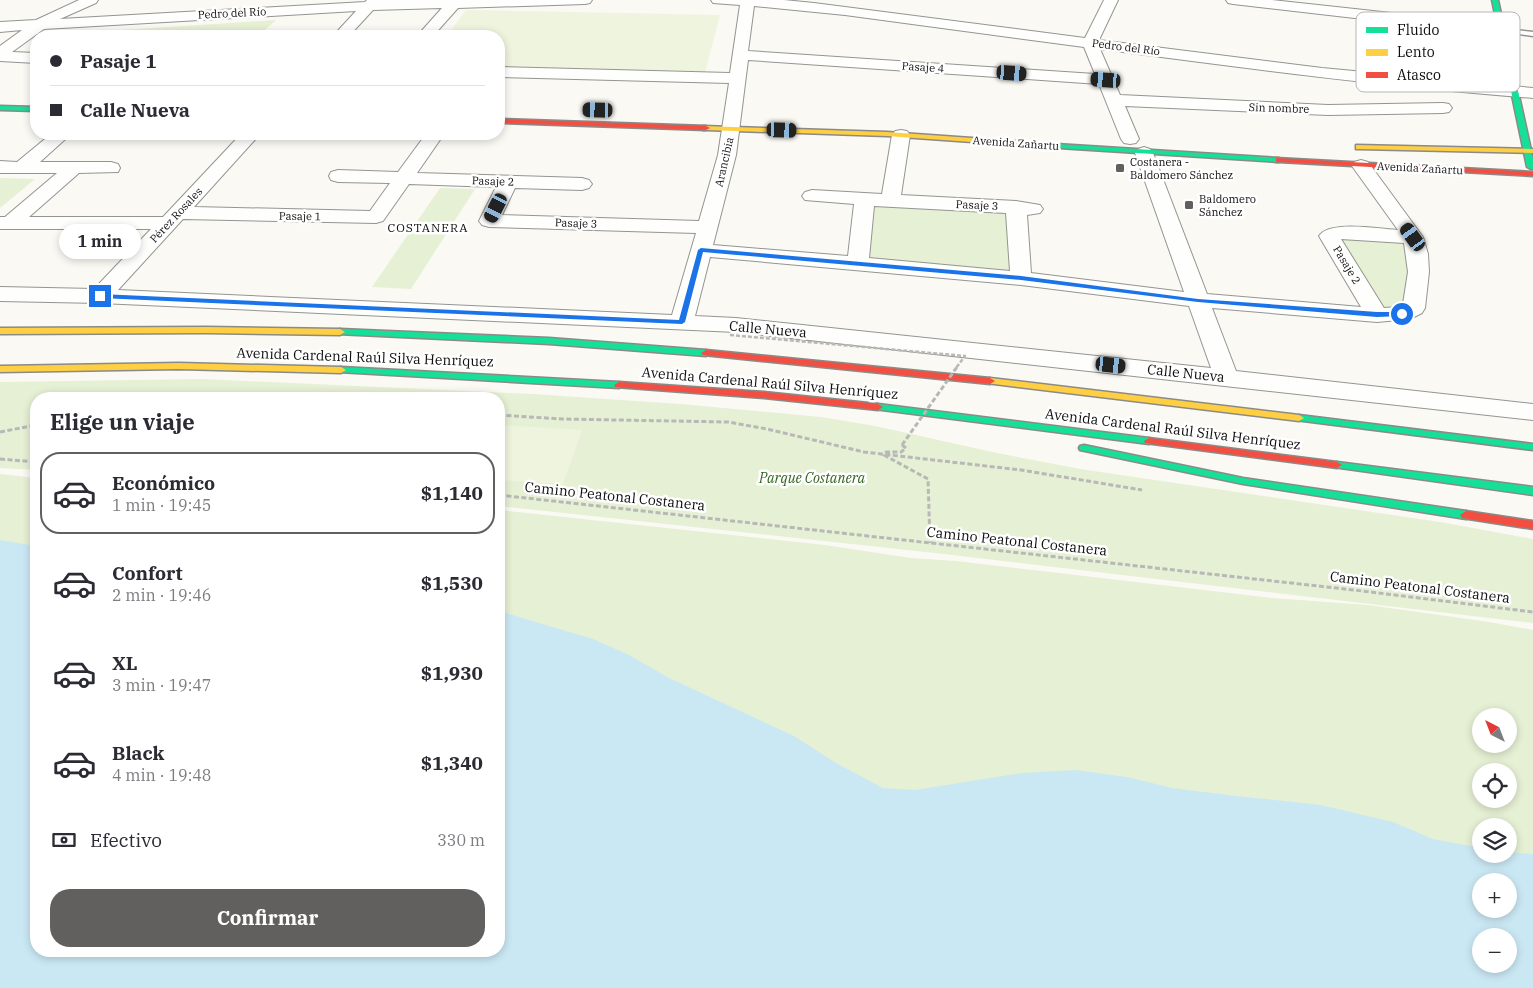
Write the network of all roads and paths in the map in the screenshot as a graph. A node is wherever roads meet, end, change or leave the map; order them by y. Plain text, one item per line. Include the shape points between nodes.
1 (90, 0) edge
2 (585, 0) edge
3 (718, 0) edge
4 (1111, 0) edge
5 (1234, 0) edge
6 (749, 1) edge
7 (372, 3) edge
8 (454, 4) junction
9 (1356, 14) edge
10 (41, 24) junction
11 (0, 27) edge
12 (34, 30) edge
13 (347, 30) edge
14 (430, 30) edge
15 (1520, 32) edge
16 (30, 33) edge
17 (1533, 34) edge
18 (1090, 43) junction
19 (0, 55) edge
20 (740, 55) junction
21 (30, 58) edge
22 (505, 72) edge
23 (1356, 76) edge
24 (738, 78) junction
25 (1106, 80) junction
26 (1516, 92) joint
27 (1533, 93) edge
28 (1115, 100) junction
29 (0, 108) edge
30 (1443, 108) dead end
31 (30, 109) edge
32 (732, 116) junction
33 (505, 121) edge
34 (901, 135) junction
35 (1110, 137) dead end
36 (55, 140) edge
37 (245, 140) edge
38 (431, 140) edge
39 (1140, 144) junction
40 (1530, 151) edge
41 (1357, 156) junction
42 (0, 167) edge
43 (22, 167) junction
44 (74, 168) junction
45 (111, 168) dead end
46 (1533, 174) edge
47 (338, 176) dead end
48 (404, 178) junction
49 (509, 181) junction
50 (582, 184) dead end
51 (812, 196) dead end
52 (865, 198) junction
53 (891, 200) junction
54 (172, 218) junction
55 (5, 223) edge
56 (707, 227) junction
57 (1413, 237) junction
58 (701, 250) junction
59 (858, 264) junction
60 (1021, 278) junction
61 (0, 294) edge
62 (100, 296) junction
63 (1198, 300) junction
64 (1377, 314) junction
65 (682, 322) junction
66 (0, 331) edge
67 (730, 335) dead end
68 (0, 369) edge
69 (1226, 377) junction
70 (929, 412) junction
71 (1533, 412) edge
72 (505, 416) edge
73 (30, 426) edge
74 (0, 432) edge
75 (1051, 440) dead end
76 (1070, 445) dead end
77 (1533, 447) edge
78 (884, 455) junction
79 (0, 459) edge
80 (30, 462) edge
81 (1149, 490) dead end
82 (1533, 491) edge
83 (505, 496) edge
84 (1533, 525) edge
85 (930, 543) junction
86 (1533, 612) edge

1 - 10 street
2 - 8 street, Pedro del Río
3 - 6 street, Pedro del Río
4 - 18 street
5 - 9 street
6 - 18 street, Pedro del Río
6 - 20 street, Arancibia via 744,10
7 - 8 street, Pedro del Río
7 - 10 street, Pedro del Río
7 - 13 street
8 - 14 street
10 - 11 street, Pedro del Río
10 - 12 street
15 - 17 lane
16 - 19 street
18 - 23 street, Pedro del Río
18 - 25 street
19 - 21 street
20 - 24 street, Arancibia
20 - 25 street, Pasaje 4
22 - 24 street
24 - 32 street, Arancibia
25 - 28 street
26 - 27 street, Pedro del Río
26 - 40 main road
28 - 30 street, Sin nombre via 1328,110
28 - 39 street
29 - 31 main road
32 - 33 main road, Avenida Zañartu
32 - 34 main road, Avenida Zañartu
32 - 56 street, Arancibia via 727,155
34 - 39 main road, Avenida Zañartu
34 - 53 street
35 - 39 main road, Avenida Zañartu
36 - 43 street
37 - 54 street, Pérez Rosales
38 - 48 street
39 - 41 main road, Avenida Zañartu
39 - 63 street
40 - 41 main road, Avenida Zañartu
40 - 46 main road
41 - 46 main road, Avenida Zañartu
41 - 57 street
42 - 43 street
43 - 44 street
44 - 45 street
44 - 55 street
47 - 48 street, Pasaje 2
48 - 49 street, Pasaje 2
48 - 54 street, Pasaje 1 via 376,218
49 - 50 street, Pasaje 2
49 - 56 street, Pasaje 3 via 489,220
51 - 52 street, Pasaje 3
52 - 53 street, Pasaje 3
52 - 59 street
53 - 60 street, Pasaje 3 via 1024,208
54 - 55 street, Pasaje 1
54 - 62 street, Pérez Rosales
56 - 58 street, Arancibia
57 - 64 street via 1418,250 1414,308 1402,314
57 - 64 street, Pasaje 2 via 1336,233 1329,236
58 - 59 street
58 - 65 street, Arancibia
59 - 60 street
60 - 63 street
61 - 62 street, Calle Nueva
62 - 65 street, Calle Nueva
63 - 64 street
63 - 69 street
65 - 69 street, Calle Nueva
66 - 77 main road, Avenida Cardenal Raúl Silva Henríquez via 290,331 548,341 873,368
67 - 78 path, bridge via 965,356 902,445 906,448
68 - 70 main road, Avenida Cardenal Raúl Silva Henríquez via 179,366 323,369 495,377 764,396
69 - 71 street, Calle Nueva
70 - 75 main road
70 - 82 main road, Avenida Cardenal Raúl Silva Henríquez
72 - 78 path via 728,422
73 - 74 path
76 - 84 main road via 1243,481
78 - 81 path via 1022,470
78 - 85 path via 928,478
79 - 80 path
83 - 85 path, Camino Peatonal Costanera
85 - 86 path, Camino Peatonal Costanera

